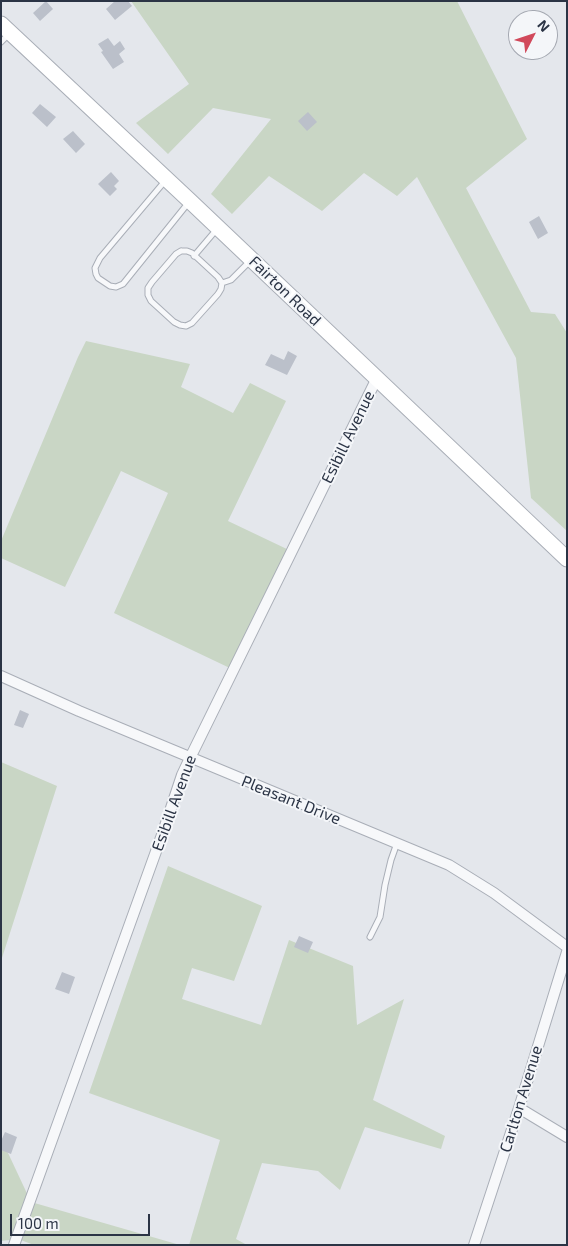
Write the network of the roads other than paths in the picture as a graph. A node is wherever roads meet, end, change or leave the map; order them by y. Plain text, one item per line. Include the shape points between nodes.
1 (4, 33) edge
2 (167, 179) junction
3 (190, 201) junction
4 (218, 227) junction
5 (194, 256) junction
6 (252, 259) junction
7 (222, 283) junction
8 (376, 378) junction
9 (567, 559) edge
10 (1, 676) edge
11 (190, 758) junction
12 (397, 843) junction
13 (370, 937) dead end
14 (567, 947) edge
15 (567, 952) edge
16 (519, 1108) junction
17 (567, 1137) edge
18 (14, 1245) edge
19 (474, 1245) edge

1 - 2 main road, Fairton Road
2 - 3 main road, Fairton Road
2 - 3 lane via 100,258 95,268 98,278 110,286 124,284
3 - 4 main road, Fairton Road
4 - 5 lane
4 - 6 main road, Fairton Road
5 - 7 lane
5 - 7 lane via 187,250 176,254 148,288 151,301 174,322 186,326 218,294
6 - 7 lane via 231,280
6 - 8 main road, Fairton Road
8 - 9 main road, Fairton Road
8 - 11 street, Esibill Avenue
10 - 11 street, Pleasant Drive
11 - 12 street, Pleasant Drive
11 - 18 street, Esibill Avenue
12 - 13 lane via 380,917
12 - 14 street, Pleasant Drive via 465,874
15 - 16 street, Carlton Avenue
16 - 17 street
16 - 19 street, Carlton Avenue

